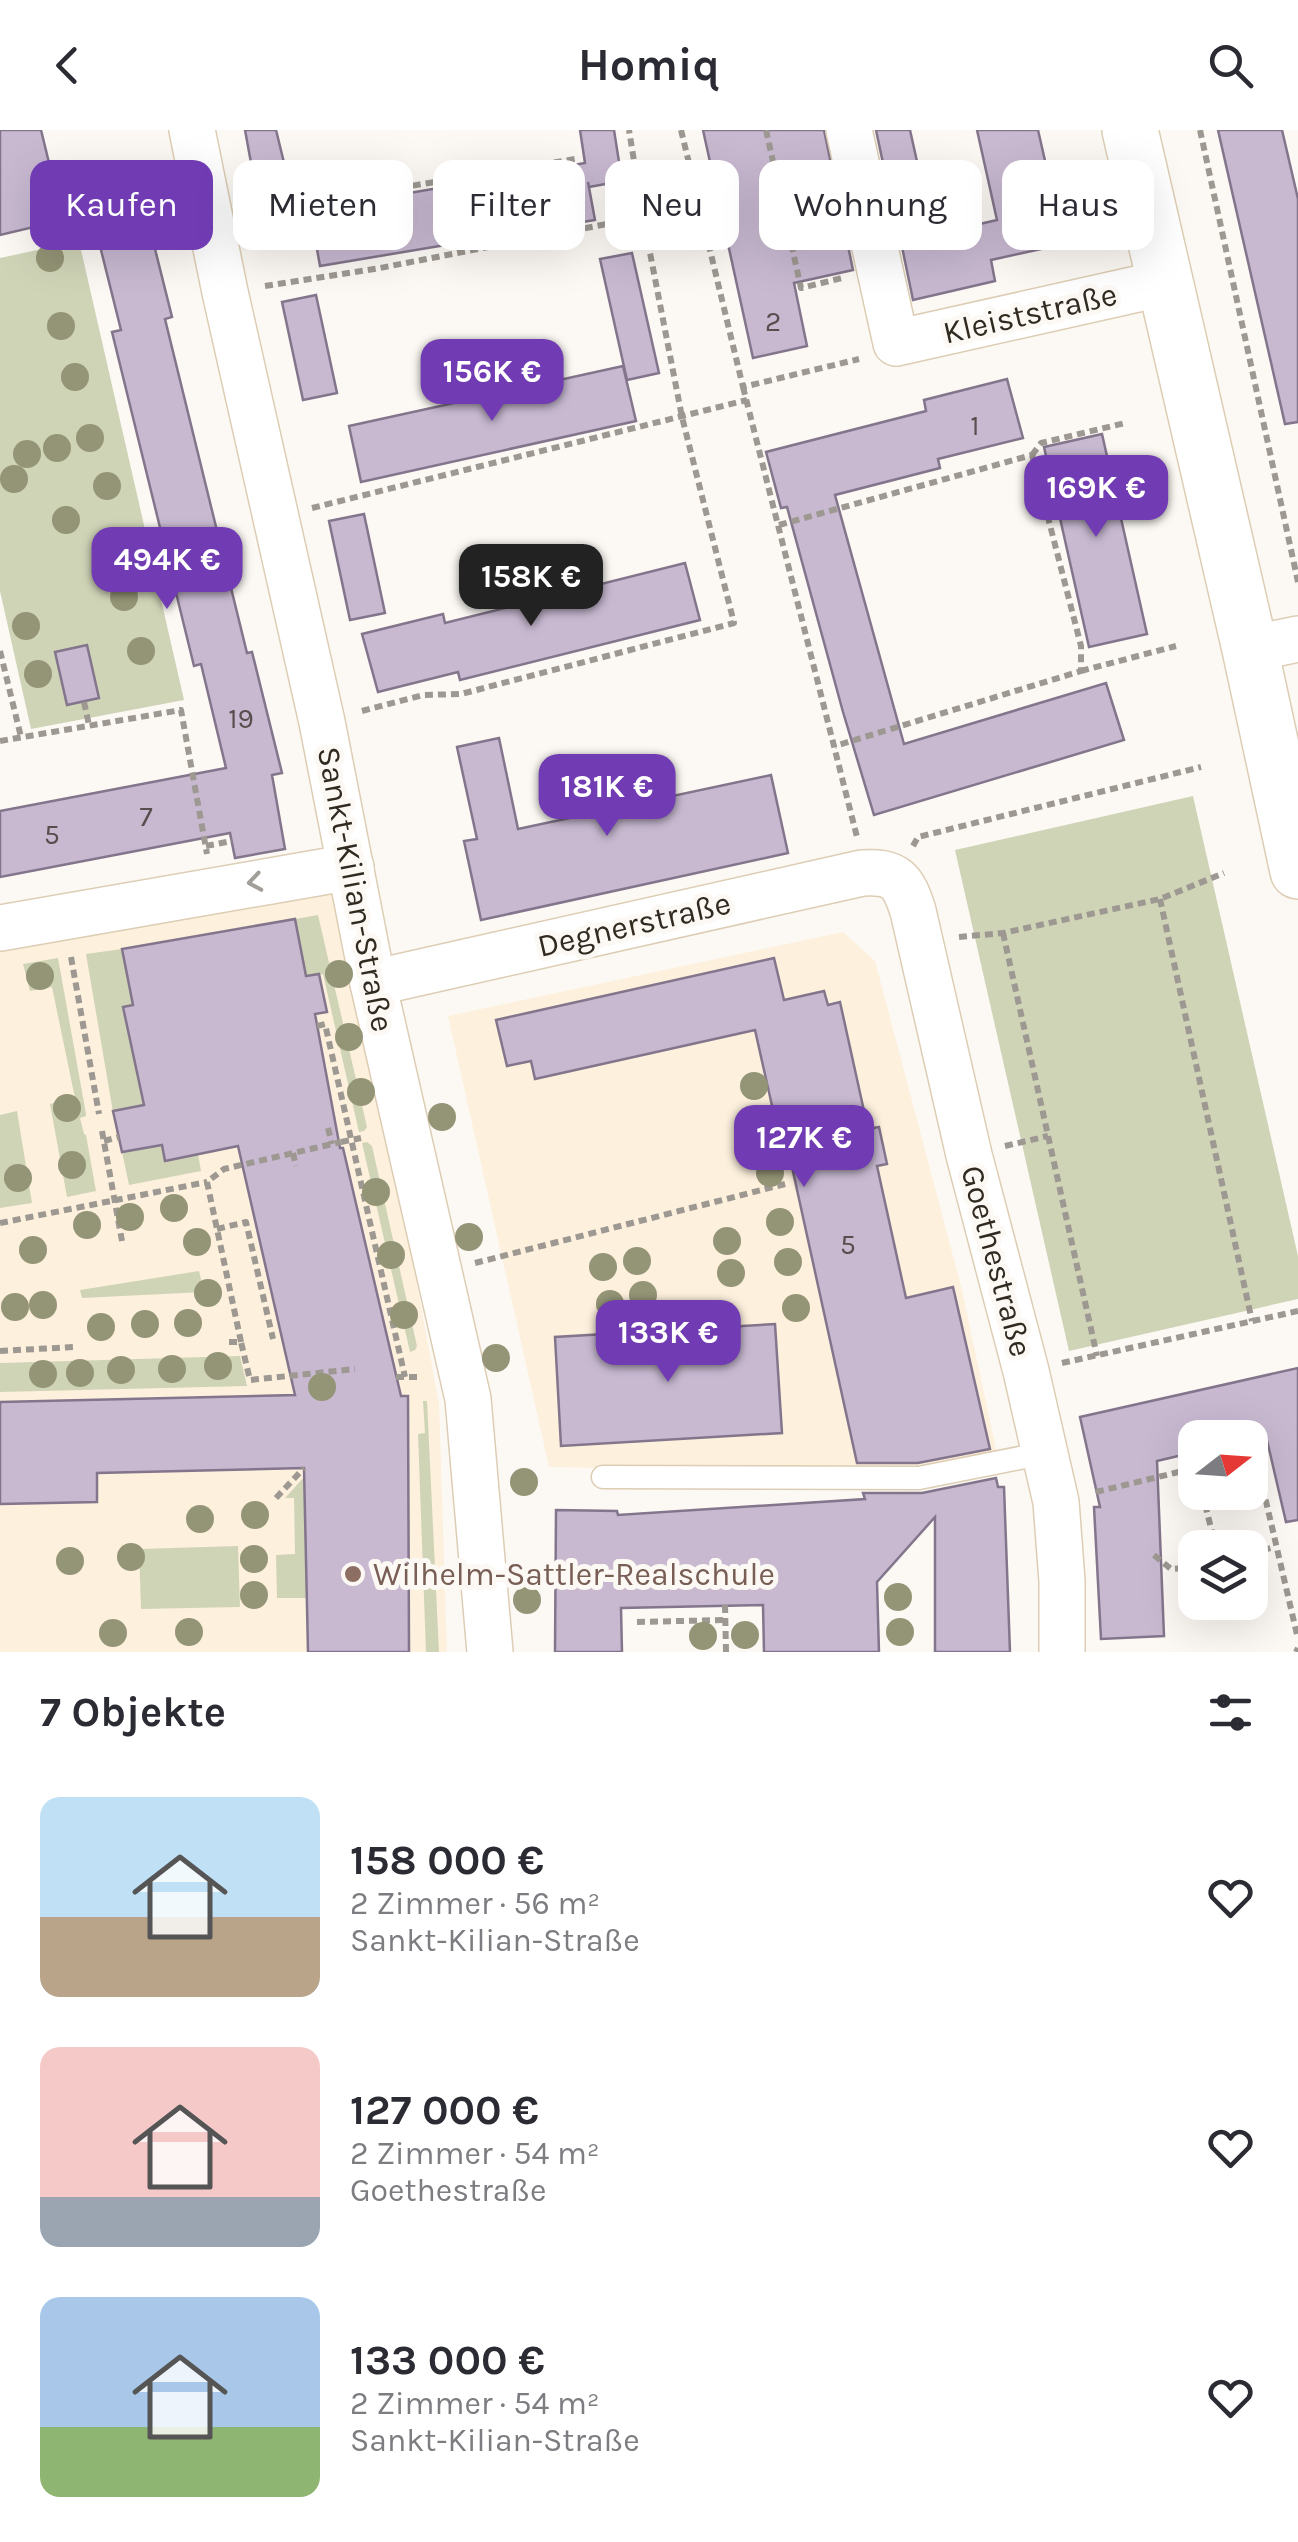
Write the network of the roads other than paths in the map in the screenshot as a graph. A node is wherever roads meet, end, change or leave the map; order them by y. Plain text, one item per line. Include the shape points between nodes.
1 (192, 130) edge
2 (849, 130) edge
3 (1130, 130) edge
4 (1164, 283) junction
5 (1274, 644) edge
6 (351, 866) junction
7 (1298, 871) edge
8 (879, 875) joint
9 (0, 928) edge
10 (373, 982) junction
11 (1045, 1453) junction
12 (603, 1477) dead end
13 (490, 1652) edge
14 (1062, 1652) edge

1 - 6 street, Sankt-Kilian-Straße
2 - 4 street, Kleiststraße via 896,343
3 - 4 main road
4 - 5 main road
5 - 7 main road
6 -> 9 street via 209,868 64,916
6 - 10 street, Sankt-Kilian-Straße
8 - 10 street, Degnerstraße
8 - 11 street, Goethestraße via 906,889
10 - 13 street, Sankt-Kilian-Straße via 468,1399
11 - 12 lane via 920,1478
11 - 14 street, Goethestraße via 1056,1502

